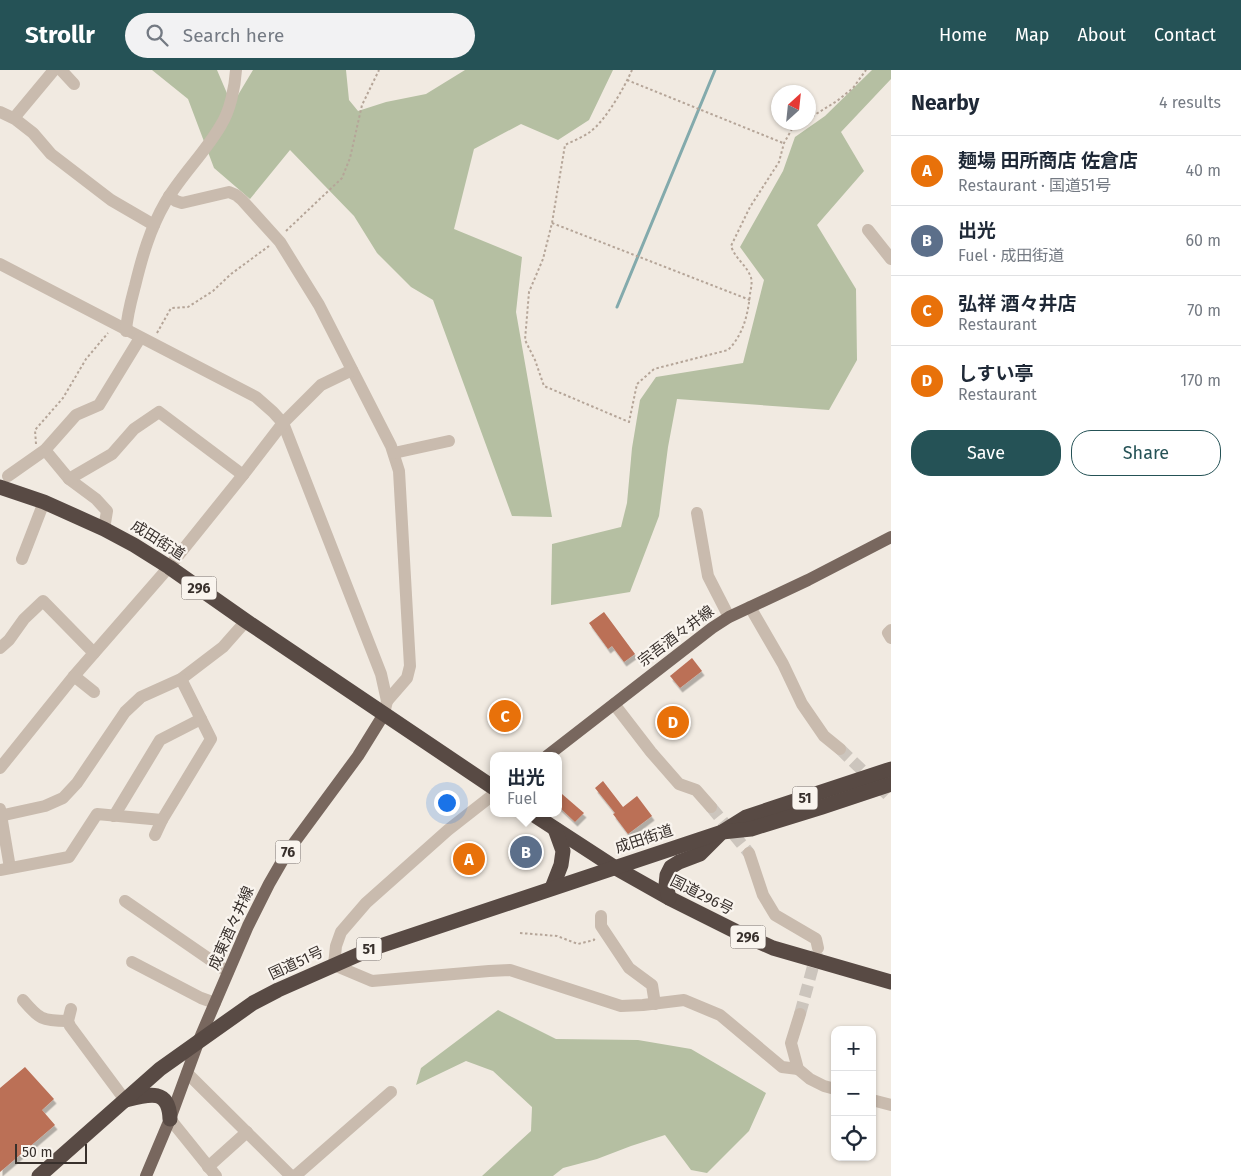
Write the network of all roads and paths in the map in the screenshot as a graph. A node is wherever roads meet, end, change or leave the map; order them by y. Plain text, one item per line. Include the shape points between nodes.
1 (54, 70) edge
2 (61, 70) edge
3 (236, 70) edge
4 (379, 70) edge
5 (632, 70) edge
6 (866, 70) edge
7 (627, 80) junction
8 (74, 84) dead end
9 (0, 112) edge
10 (816, 114) edge
11 (14, 118) junction
12 (791, 130) edge
13 (784, 143) junction
14 (169, 196) junction
15 (552, 223) junction
16 (154, 225) junction
17 (868, 230) dead end
18 (278, 240) junction
19 (891, 259) edge
20 (0, 264) edge
21 (750, 300) junction
22 (120, 328) junction
23 (145, 341) junction
24 (352, 370) junction
25 (283, 423) junction
26 (449, 440) dead end
27 (41, 453) junction
28 (394, 453) junction
29 (243, 475) junction
30 (69, 479) junction
31 (4, 482) edge
32 (44, 502) junction
33 (697, 513) dead end
34 (104, 529) junction
35 (891, 537) edge
36 (22, 559) dead end
37 (169, 567) junction
38 (750, 607) junction
39 (729, 617) junction
40 (246, 621) junction
41 (891, 630) edge
42 (891, 638) edge
43 (0, 648) edge
44 (94, 653) junction
45 (74, 676) junction
46 (181, 679) junction
47 (94, 692) dead end
48 (614, 704) junction
49 (385, 708) junction
50 (201, 719) junction
51 (840, 749) tunnel mouth
52 (552, 752) edge
53 (0, 768) edge
54 (891, 769) edge
55 (891, 784) edge
56 (490, 785) edge
57 (490, 797) edge
58 (712, 807) tunnel mouth
59 (1, 814) edge
60 (114, 816) junction
61 (537, 817) edge
62 (162, 820) junction
63 (555, 829) junction
64 (722, 832) junction
65 (155, 835) dead end
66 (749, 854) tunnel mouth
67 (614, 867) junction
68 (5, 869) edge
69 (552, 888) junction
70 (669, 898) junction
71 (125, 900) dead end
72 (601, 921) joint
73 (520, 933) dead end
74 (818, 948) dead end
75 (132, 962) dead end
76 (334, 965) junction
77 (228, 972) junction
78 (891, 982) edge
79 (23, 1000) dead end
80 (215, 1003) junction
81 (655, 1004) junction
82 (800, 1014) tunnel mouth
83 (200, 1040) junction
84 (798, 1069) junction
85 (188, 1073) junction
86 (831, 1088) edge
87 (392, 1092) dead end
88 (125, 1100) junction
89 (876, 1101) edge
90 (891, 1105) edge
91 (170, 1119) junction
92 (247, 1132) junction
93 (212, 1171) edge
94 (39, 1176) edge
95 (146, 1176) edge
96 (291, 1176) edge
97 (295, 1176) edge

1 - 11 street
2 - 8 street
3 - 14 street via 221,125
4 - 18 path via 362,105 342,178
5 - 7 path
6 - 10 path via 853,88
7 - 13 path
7 - 15 path via 607,113 590,132 565,145
9 - 11 street
11 - 16 street via 33,133 50,154 112,200
12 - 13 path
13 - 21 path via 779,162 750,207 731,246 750,275
14 - 16 street
14 - 18 street via 182,203 229,192 242,200
15 - 21 path
15 - 21 path via 543,260 529,292 526,340 544,386 629,422 637,384 654,369 728,350 741,333
16 - 22 street via 127,316
17 - 19 street
18 - 23 path via 213,291 188,306 171,308
18 - 24 street via 319,305
20 - 22 street
22 - 23 street
22 - 27 path via 86,359 63,398 36,430
23 - 25 street via 256,397
23 - 27 street via 99,405 76,415
24 - 25 street via 321,385
24 - 28 street
25 - 29 street
25 - 49 street via 381,674
26 - 28 street
27 - 30 street
27 - 31 street
28 - 49 street via 399,471 410,666 407,678
29 - 30 street via 159,412 134,429 112,454
29 - 37 street
30 - 34 street via 107,511
31 - 32 highway, 成田街道 / 296
32 - 34 highway, 成田街道 / 296
32 - 36 street
33 - 39 street via 708,576
34 - 37 highway, 成田街道 / 296
35 - 38 main road, 宗吾酒々井線
37 - 40 highway, 成田街道 / 296
37 - 44 street
38 - 39 main road, 宗吾酒々井線
38 - 51 street via 802,704 824,736
39 - 48 main road, 宗吾酒々井線
40 - 46 street via 223,647
40 - 49 highway, 成田街道 / 296
41 - 42 street via 888,633
43 - 44 street via 43,601
44 - 45 street
45 - 47 street
45 - 53 street
46 - 50 street
46 - 59 street via 141,697 125,712 77,784 63,798 45,806
48 - 52 main road, 宗吾酒々井線
48 - 58 street via 680,784 696,790
49 - 56 highway, 成田街道 / 296
49 - 77 main road, 成東酒々井線 / 76 via 358,756 288,851 248,926
50 - 60 street via 160,740
50 - 62 street via 211,739
54 - 64 highway, 成田街道 / 51 via 746,817
55 - 64 highway, 成田街道 / 51 via 751,829
57 - 76 street via 366,903 341,932
59 - 68 street
60 - 62 street
60 - 68 street via 97,814 69,857
61 - 63 highway, 成田街道 / 296
62 - 65 street
63 - 67 highway, 成田街道 / 296
63 - 69 highway via 563,850
64 - 67 highway, 成田街道 / 51
64 - 70 highway via 700,854 671,867 666,885
66 - 74 street via 762,895 775,915 816,939
67 - 69 highway, 国道51号 / 51
67 - 70 highway, 国道296号 / 296
69 - 76 highway, 国道51号 / 51 via 371,949
70 - 78 highway, 国道296号 / 296 via 773,948
71 - 77 street
72 - 73 path via 594,940 578,944 557,936
72 - 81 street via 629,968 652,985
75 - 80 street
76 - 81 street via 372,981 510,970 621,1006
76 - 83 highway, 国道51号 / 51 via 254,1003
77 - 80 main road, 成東酒々井線 / 76
79 - 88 street via 43,1019 52,1021 69,1015 70,1026
80 - 83 main road, 成東酒々井線 / 76
81 - 84 street via 684,1000 720,1015 782,1067
82 - 84 street via 791,1043
83 - 85 main road, 成東酒々井線 / 76
83 - 88 highway, 国道51号 / 51
84 - 86 street via 810,1079
85 - 91 main road, 成東酒々井線 / 76
85 - 92 street
87 - 97 street
88 - 91 highway via 155,1095 170,1108
88 - 94 highway, 国道51号 / 51
89 - 90 street
91 - 93 street
91 - 95 main road, 成東酒々井線 / 76
92 - 93 street
92 - 96 street

